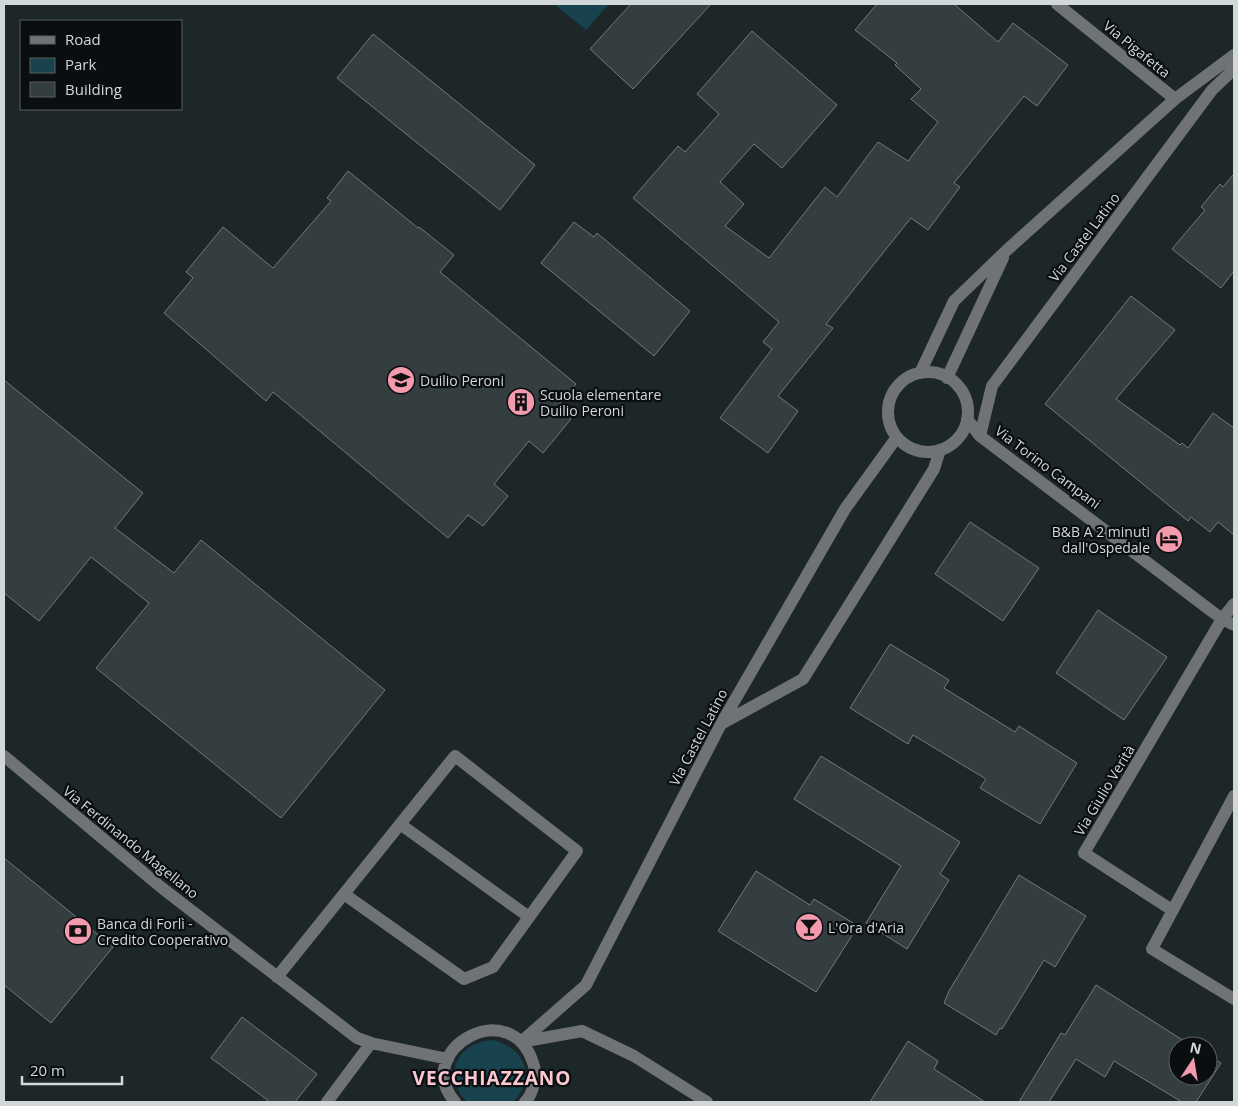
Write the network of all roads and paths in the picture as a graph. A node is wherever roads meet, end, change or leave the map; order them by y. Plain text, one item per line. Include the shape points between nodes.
1 (1057, 4) edge
2 (1234, 55) edge
3 (1234, 69) edge
4 (1175, 99) junction
5 (1007, 250) junction
6 (920, 373) junction
7 (947, 378) junction
8 (967, 419) junction
9 (980, 436) junction
10 (897, 437) junction
11 (940, 450) junction
12 (1234, 604) edge
13 (1222, 619) junction
14 (1234, 626) edge
15 (721, 724) junction
16 (4, 756) edge
17 (1234, 796) edge
18 (400, 824) junction
19 (344, 894) junction
20 (1172, 910) junction
21 (529, 917) junction
22 (277, 977) junction
23 (1234, 999) edge
24 (520, 1042) junction
25 (371, 1043) junction
26 (448, 1059) junction
27 (327, 1102) edge
28 (455, 1102) edge
29 (525, 1102) edge
30 (707, 1102) edge

1 - 4 street, Via Pigafetta
2 - 4 street
3 - 9 street, Via Castel Latino via 1212,90 992,386
4 - 5 street
5 - 6 street via 954,302
5 - 7 street
6 - 7 street via 929,372
6 - 10 street via 907,378 890,398 887,412
7 - 8 street via 963,395
8 - 9 street, Via Torino Campani
8 - 11 street via 958,438
9 - 13 street, Via Torino Campani
10 - 11 street via 916,450
10 - 15 street, Via Castel Latino via 845,509
11 - 15 street via 934,469 803,679
12 - 13 street
13 - 14 street, Via Torino Campani
13 - 20 street, Via Giulio Verità via 1084,853
15 - 24 street, Via Castel Latino via 586,985
16 - 22 street, Via Ferdinando Magellano via 162,888
17 - 20 street
18 - 19 street
18 - 21 street
18 - 21 street via 455,756 578,851
19 - 21 street via 464,979 493,967
19 - 22 street
20 - 23 street via 1152,949
22 - 25 street, Via Ferdinando Magellano via 357,1038
24 - 26 street via 494,1030 480,1031 455,1046
24 - 29 street via 530,1054 535,1069 534,1085
24 - 30 street via 582,1032 634,1056
25 - 26 street, Via Ferdinando Magellano
25 - 27 street
26 - 28 street via 446,1087

